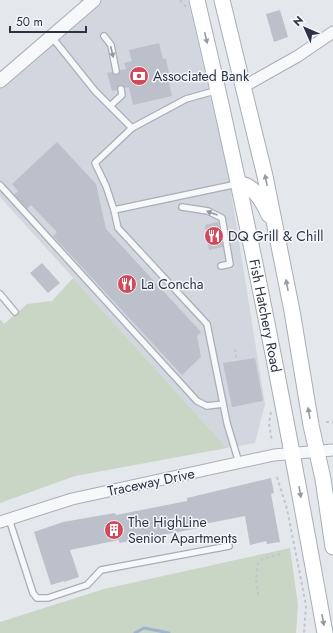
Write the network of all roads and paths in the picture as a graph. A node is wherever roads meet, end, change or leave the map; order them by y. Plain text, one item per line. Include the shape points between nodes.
1 (94, 0) edge
2 (197, 0) edge
3 (222, 0) edge
4 (333, 32) edge
5 (51, 36) junction
6 (104, 36) dead end
7 (116, 71) dead end
8 (0, 81) edge
9 (243, 87) junction
10 (121, 89) dead end
11 (218, 90) junction
12 (110, 106) junction
13 (132, 128) junction
14 (239, 184) junction
15 (0, 185) edge
16 (182, 207) dead end
17 (114, 210) junction
18 (276, 232) junction
19 (222, 266) dead end
20 (0, 294) edge
21 (15, 312) dead end
22 (235, 349) dead end
23 (237, 361) dead end
24 (223, 404) junction
25 (326, 422) dead end
26 (333, 422) edge
27 (270, 432) dead end
28 (272, 442) dead end
29 (333, 450) edge
30 (305, 452) junction
31 (239, 463) junction
32 (277, 477) dead end
33 (5, 521) edge
34 (229, 546) dead end
35 (333, 547) edge
36 (280, 554) dead end
37 (258, 595) dead end
38 (304, 633) edge
39 (326, 633) edge

1 - 5 street
2 -> 11 main road, Fish Hatchery Road
3 - 9 main road, Fish Hatchery Road
4 - 9 street via 298,56
5 - 8 street
5 - 12 lane
6 -> 7 lane via 110,45
18 -> 9 main road, Fish Hatchery Road
10 - 12 lane via 122,95
11 - 13 lane via 186,99
11 - 14 main road, Fish Hatchery Road
12 - 13 lane
13 - 17 lane via 95,163
14 - 17 lane
14 - 18 main road via 245,184 255,192 268,212
14 - 30 main road, Fish Hatchery Road
15 - 24 lane via 197,402 207,406
19 -> 16 lane via 230,264 222,218 208,211
17 - 24 lane via 118,228 207,324
30 -> 18 main road, Fish Hatchery Road
20 - 21 lane
22 - 23 path
24 - 31 lane
25 - 26 path
27 - 28 path
29 - 30 street, Traceway Drive
30 - 31 street, Traceway Drive
30 - 35 main road, Fish Hatchery Road via 323,479
30 -> 39 main road, Fish Hatchery Road
31 - 33 street, Traceway Drive via 72,499
32 - 38 path via 287,509 306,605
33 - 34 lane via 37,598 48,598 87,585 101,570
36 - 37 path via 262,559 258,563

